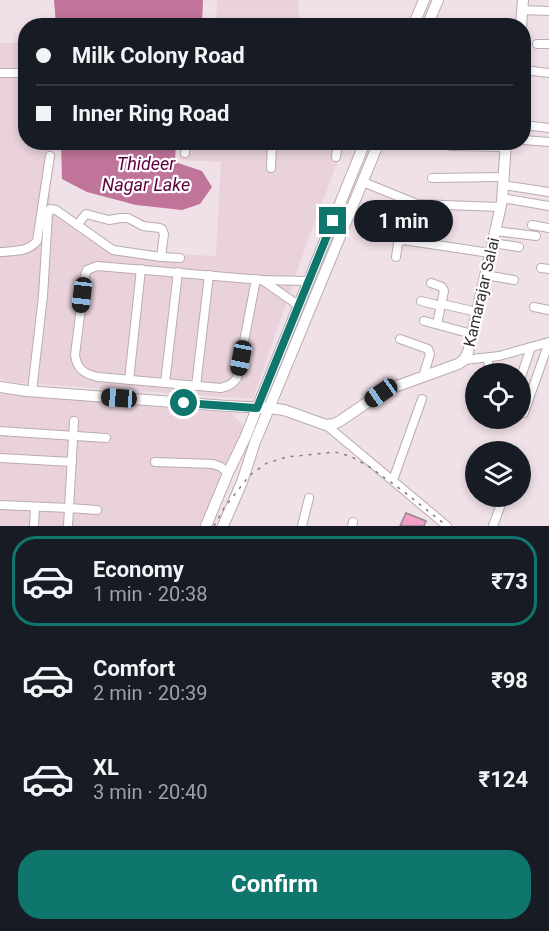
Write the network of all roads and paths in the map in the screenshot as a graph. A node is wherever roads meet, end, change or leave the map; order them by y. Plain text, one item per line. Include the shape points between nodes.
1 (424, 0) edge
2 (438, 0) edge
3 (523, 5) edge
4 (549, 11) edge
5 (416, 18) edge
6 (430, 18) edge
7 (537, 44) dead end
8 (549, 44) edge
9 (531, 71) edge
10 (0, 73) edge
11 (18, 73) edge
12 (549, 73) edge
13 (531, 126) edge
14 (549, 128) edge
15 (531, 141) edge
16 (549, 142) edge
17 (185, 150) edge
18 (272, 150) edge
19 (337, 150) edge
20 (362, 150) edge
21 (376, 150) edge
22 (506, 150) edge
23 (185, 153) dead end
24 (50, 156) dead end
25 (336, 157) dead end
26 (271, 168) dead end
27 (432, 178) dead end
28 (503, 181) junction
29 (363, 182) junction
30 (549, 192) edge
31 (501, 203) junction
32 (549, 206) edge
33 (77, 225) junction
34 (532, 225) dead end
35 (549, 228) edge
36 (495, 231) junction
37 (536, 236) dead end
38 (519, 247) dead end
39 (491, 248) junction
40 (0, 252) edge
41 (161, 257) junction
42 (396, 257) dead end
43 (180, 258) dead end
44 (141, 269) junction
45 (177, 272) junction
46 (209, 275) junction
47 (485, 275) junction
48 (259, 279) junction
49 (514, 280) dead end
50 (308, 281) junction
51 (431, 283) dead end
52 (421, 301) dead end
53 (298, 305) junction
54 (441, 305) junction
55 (534, 307) dead end
56 (549, 310) edge
57 (477, 312) junction
58 (424, 321) dead end
59 (437, 324) junction
60 (472, 334) junction
61 (400, 339) dead end
62 (549, 342) edge
63 (531, 347) junction
64 (488, 358) junction
65 (464, 360) junction
66 (488, 363) edge
67 (526, 363) edge
68 (423, 376) junction
69 (129, 380) junction
70 (165, 383) junction
71 (196, 386) junction
72 (0, 387) edge
73 (32, 392) junction
74 (531, 393) edge
75 (422, 399) dead end
76 (257, 408) junction
77 (269, 408) junction
78 (74, 421) dead end
79 (326, 425) junction
80 (0, 431) edge
81 (74, 436) junction
82 (106, 438) dead end
83 (0, 458) edge
84 (72, 462) junction
85 (155, 462) dead end
86 (228, 473) junction
87 (393, 480) junction
88 (309, 498) dead end
89 (0, 505) edge
90 (35, 507) junction
91 (500, 507) edge
92 (69, 508) junction
93 (97, 510) dead end
94 (34, 526) edge
95 (68, 526) edge
96 (206, 526) edge
97 (223, 526) edge
98 (302, 526) edge
99 (447, 526) edge
100 (493, 526) edge

1 - 5 main road
2 - 6 main road
3 - 4 street
7 - 8 street
9 - 12 street
10 - 11 street
13 - 14 street
15 - 16 street
17 - 23 street
18 - 26 street
19 - 25 street
20 - 50 main road
21 - 29 main road
22 - 28 main road, Kamarajar Salai
24 - 40 street via 37,241 26,250
27 - 28 street
28 - 30 street
28 - 31 main road, Kamarajar Salai
29 - 31 street via 417,204
29 - 77 main road
31 - 32 street
31 - 36 main road, Kamarajar Salai
33 - 41 street via 109,249
33 - 41 street via 86,214 114,220 128,218 162,229
33 - 73 street via 50,209
34 - 35 street
36 - 37 street
36 - 39 main road, Kamarajar Salai
38 - 39 street
39 - 42 street via 403,240 398,243
39 - 47 main road, Kamarajar Salai
41 - 43 street
44 - 45 street
44 - 69 street
44 - 69 street via 98,266 87,270 75,355 80,370 88,375
45 - 46 street
45 - 70 street
46 - 48 street
46 - 71 street
47 - 49 street
47 - 57 main road, Kamarajar Salai
48 - 50 street
48 - 53 street
48 - 71 street via 237,378 221,388
50 - 53 main road
51 - 54 street via 443,289
52 - 54 street
53 - 76 main road
54 - 57 street
54 - 59 street
55 - 56 street
57 - 60 main road, Kamarajar Salai
58 - 59 street
59 - 60 street
60 - 65 main road, Kamarajar Salai
61 - 68 street via 428,349
62 - 63 street
62 - 74 street
63 - 64 street
63 - 67 street
64 - 65 street
64 - 66 street
65 - 68 main road, Kamarajar Salai
68 - 79 main road, Kamarajar Salai via 381,393 340,422
69 - 70 street
70 - 71 street
72 - 73 main road
73 - 76 main road
75 - 87 street
76 - 77 main road
76 - 86 main road
77 - 79 main road
77 - 97 main road
78 - 81 street
79 - 87 street
80 - 81 street
81 - 82 street
81 - 84 street
83 - 84 street
84 - 92 street
85 - 86 street via 213,464
86 - 96 main road
87 - 99 street
88 - 98 street
89 - 90 street
90 - 92 street
90 - 94 street
91 - 100 street
92 - 93 street
92 - 95 street

